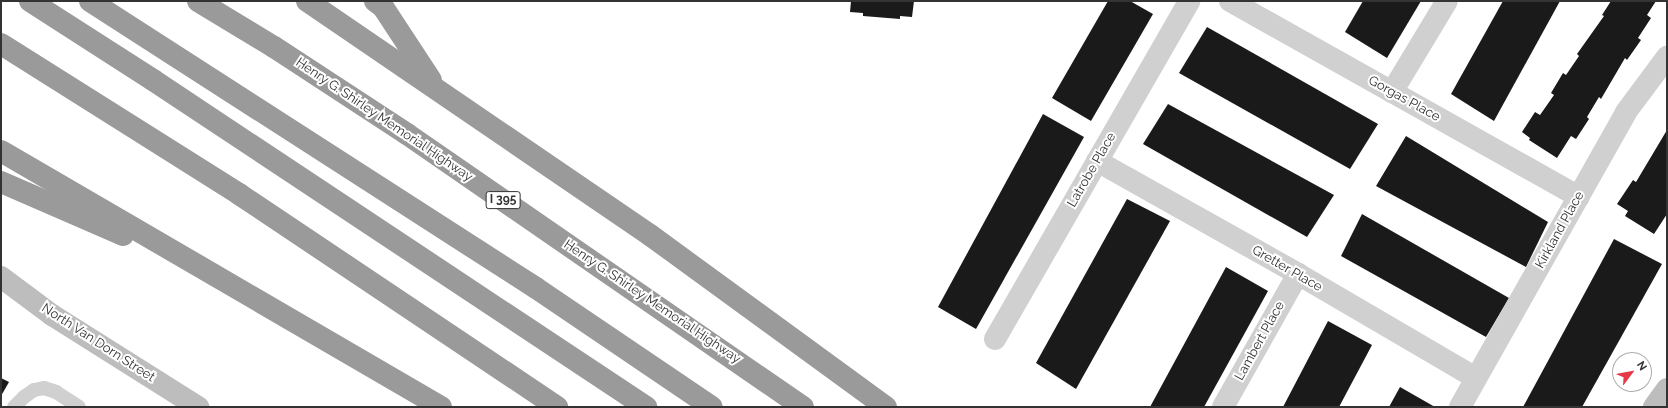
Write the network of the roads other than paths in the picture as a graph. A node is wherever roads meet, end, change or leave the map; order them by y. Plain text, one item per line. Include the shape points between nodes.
1 (30, 1) edge
2 (90, 1) edge
3 (198, 1) edge
4 (307, 1) edge
5 (326, 1) edge
6 (375, 1) edge
7 (1189, 1) edge
8 (1230, 1) edge
9 (1447, 1) edge
10 (1, 44) edge
11 (1667, 58) edge
12 (438, 89) junction
13 (1392, 92) junction
14 (1, 151) edge
15 (1097, 161) junction
16 (1, 182) edge
17 (1579, 196) junction
18 (1298, 274) junction
19 (1, 277) edge
20 (218, 277) junction
21 (996, 339) dead end
22 (1476, 378) junction
23 (1667, 389) edge
24 (14, 407) edge
25 (79, 407) edge
26 (198, 407) edge
27 (441, 407) edge
28 (558, 407) edge
29 (646, 407) edge
30 (712, 407) edge
31 (803, 407) edge
32 (886, 407) edge
33 (1223, 407) edge
34 (1460, 407) edge
35 (1654, 407) edge

1 - 29 highway
2 - 30 highway via 536,288
3 - 31 highway, Henry G. Shirley Memorial Highway / I 395 via 407,134
4 - 12 highway
5 - 12 highway
6 - 12 highway via 383,6
7 - 15 street, Latrobe Place
8 - 13 street, Gorgas Place
9 - 13 street
10 - 28 highway via 239,194
11 - 17 street, Kirkland Place via 1626,112
12 - 32 highway via 650,235
13 - 17 street, Gorgas Place
14 - 20 highway
15 - 18 street, Gretter Place
15 - 21 street, Latrobe Place
16 - 20 highway
17 - 22 street, Kirkland Place
18 - 22 street, Gretter Place
18 - 33 street, Lambert Place
19 - 26 main road, North Van Dorn Street via 52,315
20 - 27 highway
22 - 34 street, Kirkland Place
23 - 35 main road
24 - 25 lane via 34,390 44,388 56,392

